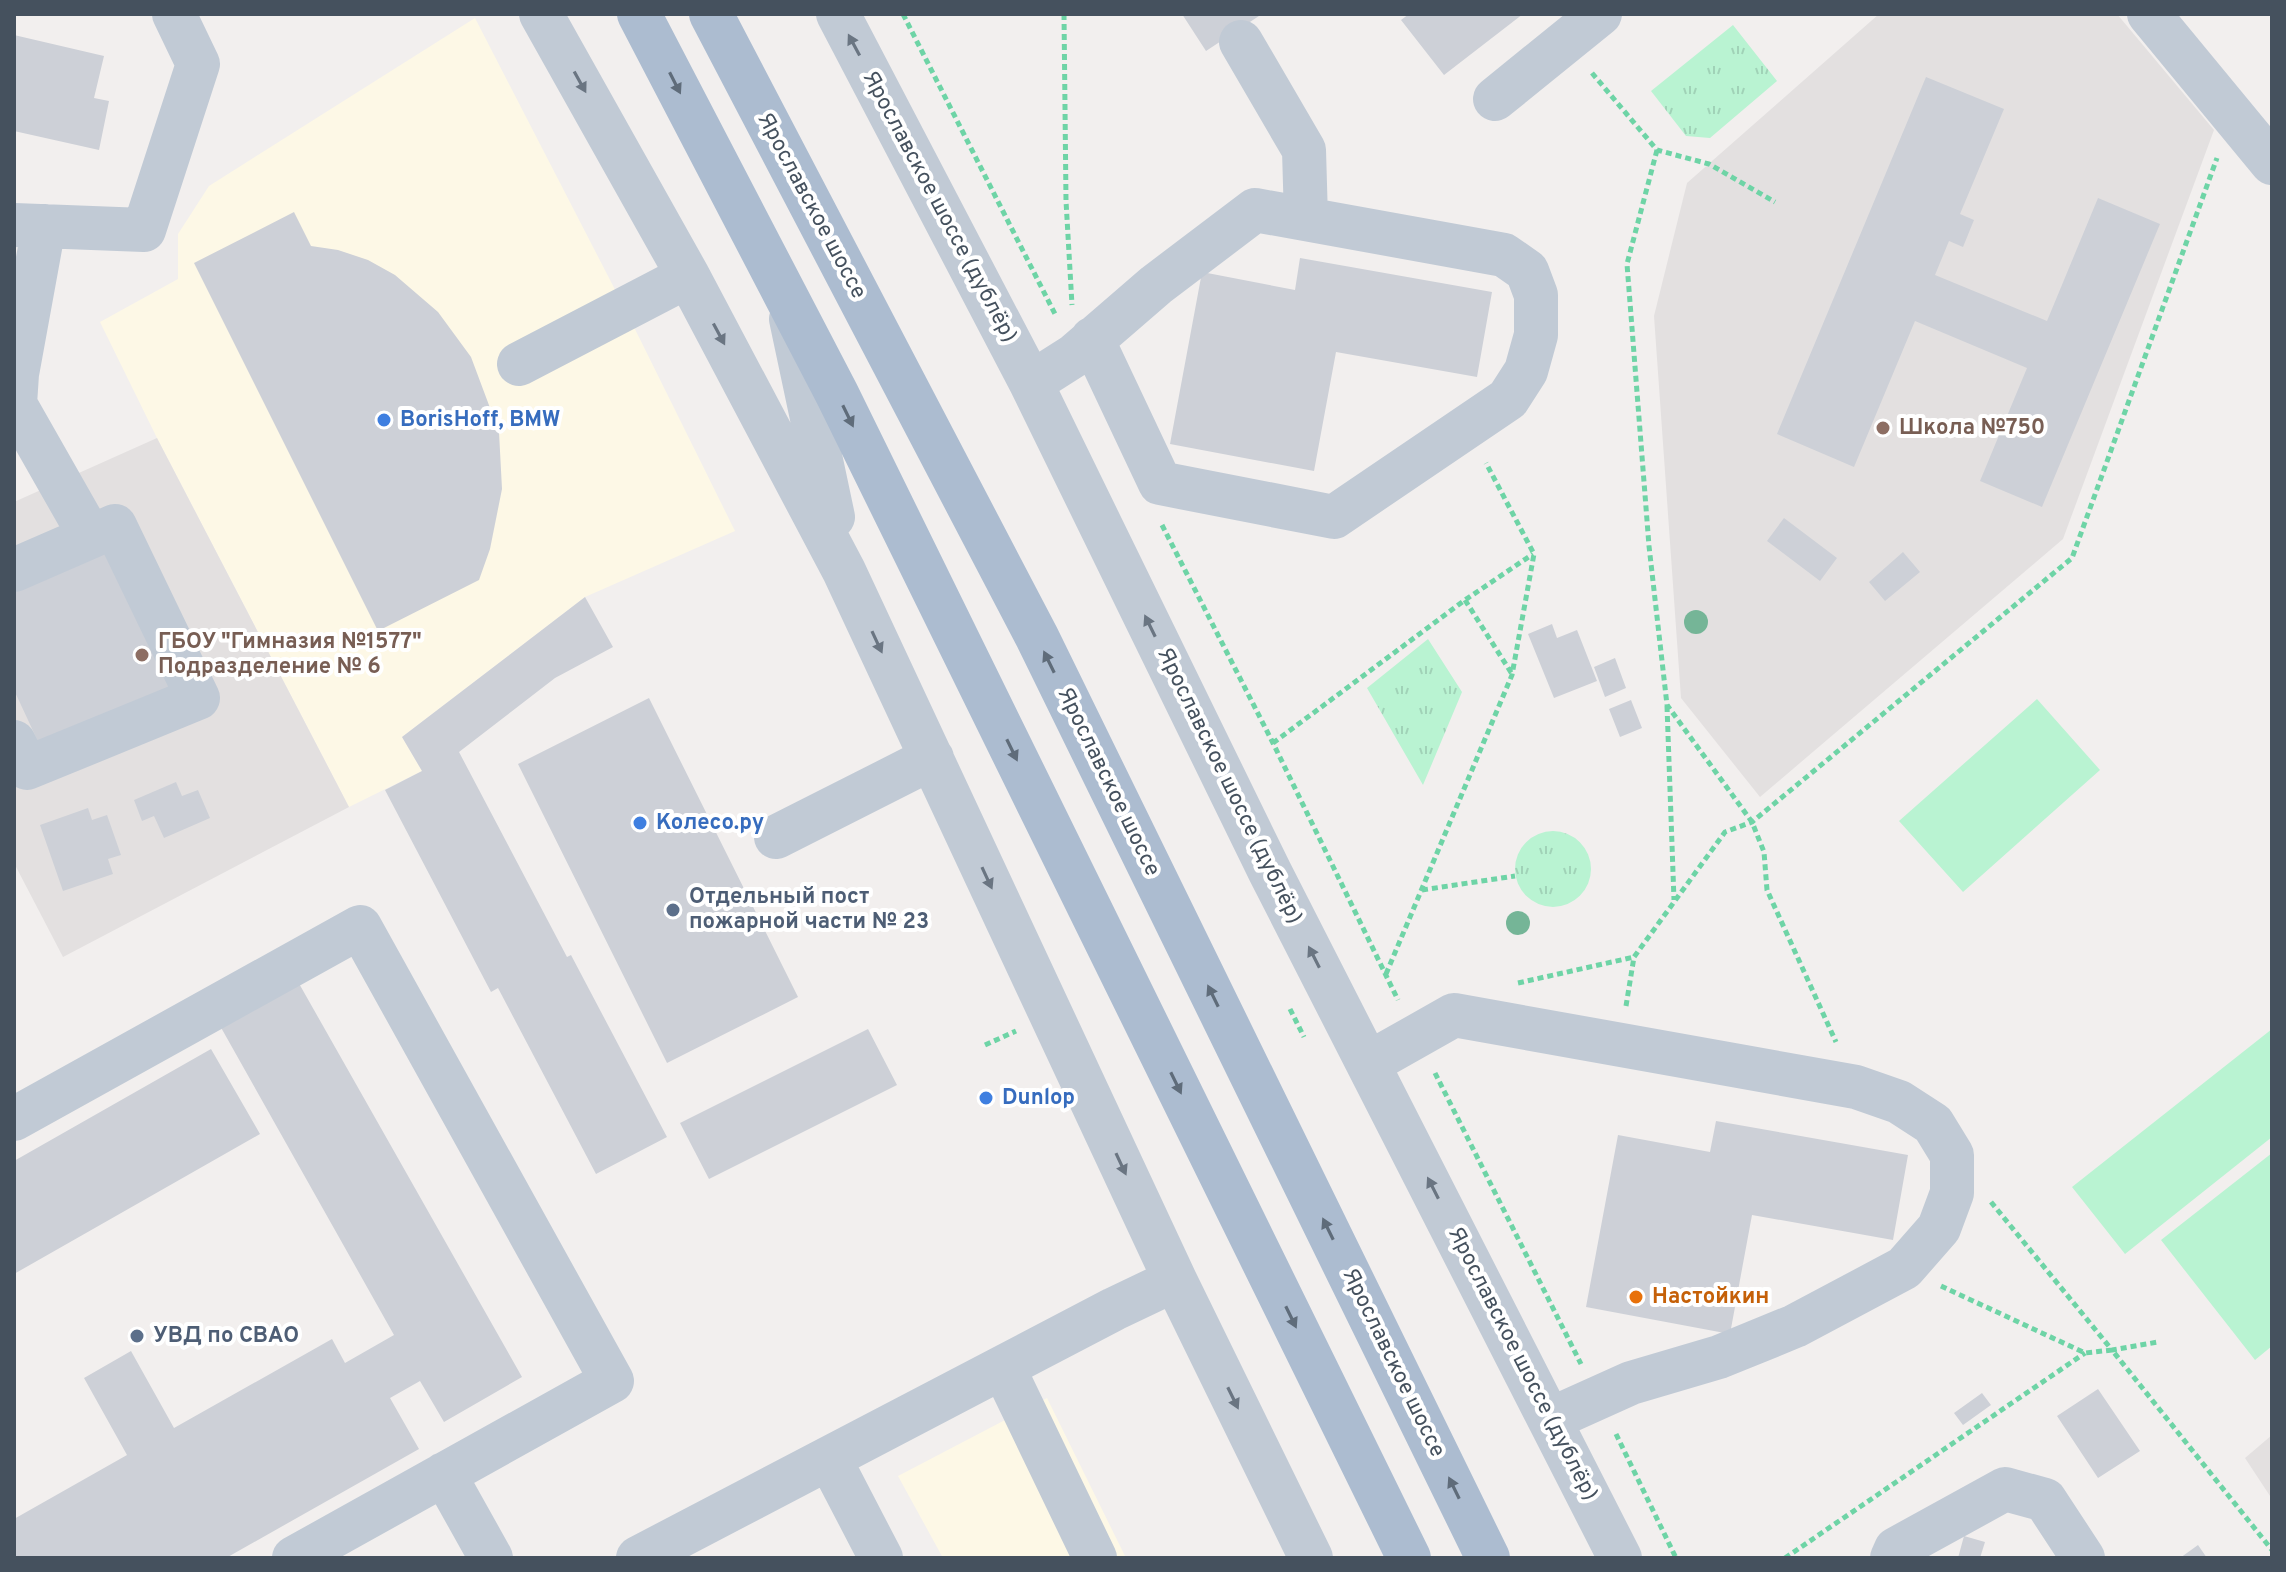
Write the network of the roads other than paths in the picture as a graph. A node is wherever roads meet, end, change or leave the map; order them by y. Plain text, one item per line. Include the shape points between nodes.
1 (174, 14) edge
2 (541, 14) edge
3 (639, 14) edge
4 (711, 14) edge
5 (838, 14) edge
6 (1600, 14) edge
7 (2149, 14) edge
8 (1241, 42) dead end
9 (1495, 99) dead end
10 (2272, 163) edge
11 (1306, 219) junction
12 (29, 226) edge
13 (688, 276) junction
14 (786, 297) junction
15 (1084, 347) junction
16 (519, 364) dead end
17 (1031, 383) junction
18 (90, 536) junction
19 (14, 570) edge
20 (844, 571) junction
21 (14, 742) edge
22 (932, 758) junction
23 (776, 837) dead end
24 (1369, 1063) junction
25 (14, 1119) edge
26 (1175, 1280) junction
27 (1003, 1367) junction
28 (1551, 1419) junction
29 (829, 1458) junction
30 (444, 1474) junction
31 (294, 1558) edge
32 (491, 1558) edge
33 (638, 1558) edge
34 (881, 1558) edge
35 (1095, 1558) edge
36 (1311, 1558) edge
37 (1409, 1558) edge
38 (1488, 1558) edge
39 (1620, 1558) edge
40 (1892, 1558) edge
41 (2083, 1558) edge

1 - 12 street via 198,64 144,230
2 -> 13 street
3 -> 14 main road
38 -> 4 main road, Ярославское шоссе via 1037,637
17 -> 5 street, Ярославское шоссе (дублёр)
6 - 9 street
7 - 10 street
8 - 11 street via 1304,150
11 - 15 street via 1255,210
11 - 15 street via 1504,255 1527,271 1536,295 1536,335 1526,371 1508,399 1334,517 1160,483
12 - 18 street via 15,404
13 - 16 street
13 -> 20 street
14 - 20 street
14 -> 37 main road
15 - 17 street
24 -> 17 street, Ярославское шоссе (дублёр)
18 - 19 street
18 - 21 street via 115,526 198,698 27,768
20 -> 22 street
22 - 23 street
22 -> 26 street
28 -> 24 street, Ярославское шоссе (дублёр)
24 - 28 street via 1454,1015 1856,1087 1899,1102 1933,1124 1952,1155 1952,1193 1939,1228 1904,1268 1795,1326 1719,1357 1631,1383
25 - 30 street via 360,927 612,1381
26 - 27 street
26 -> 36 street
27 - 29 street
27 - 35 street
28 - 39 street, Ярославское шоссе (дублёр)
29 - 33 street
29 - 34 street
30 - 31 street
30 - 32 street
40 - 41 street via 1896,1549 2005,1489 2045,1500

